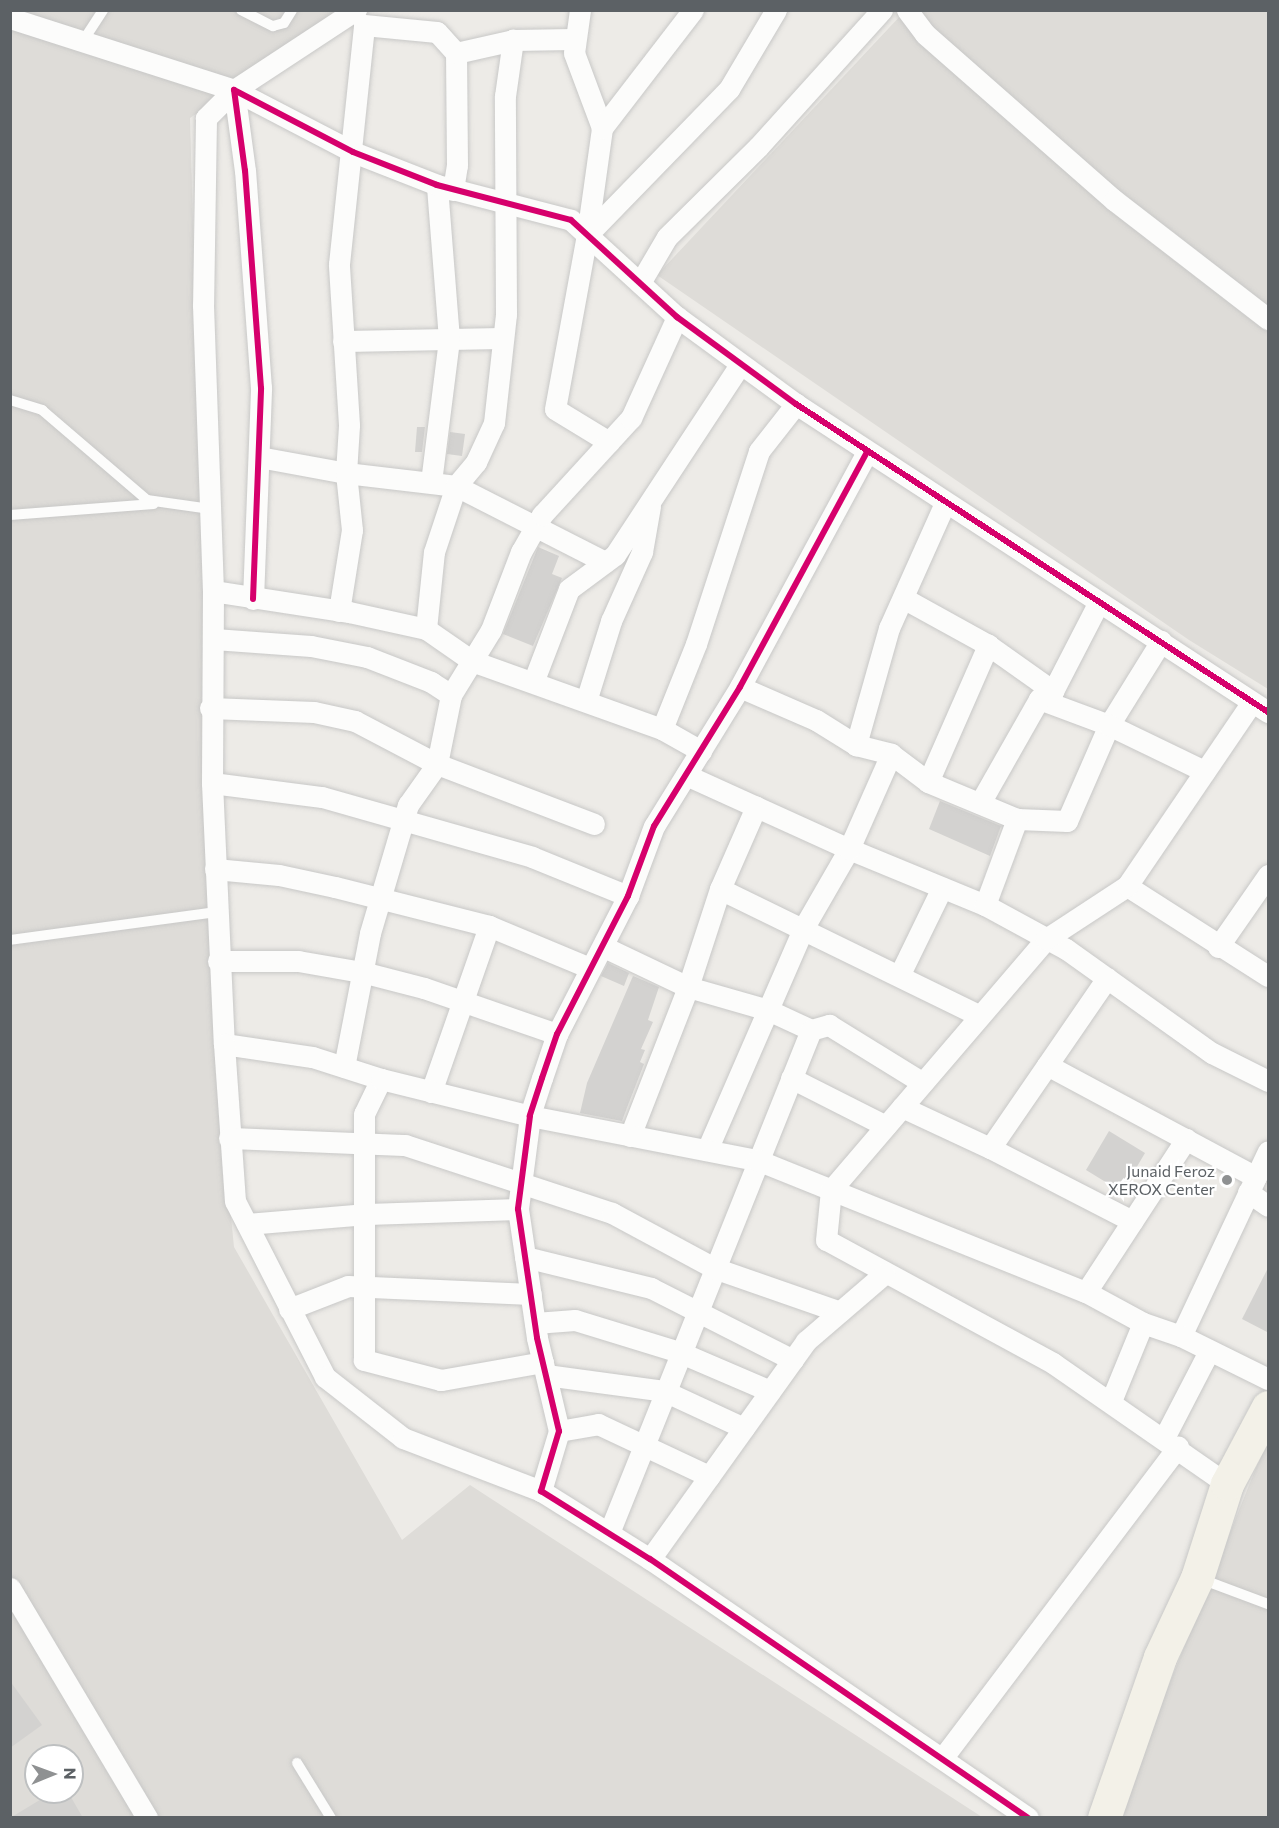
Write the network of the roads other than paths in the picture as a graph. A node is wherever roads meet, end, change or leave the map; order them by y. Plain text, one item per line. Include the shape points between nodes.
1 (103, 10) edge
2 (241, 10) edge
3 (292, 10) edge
4 (356, 10) edge
5 (580, 10) edge
6 (693, 10) edge
7 (776, 10) edge
8 (882, 10) edge
9 (907, 10) edge
10 (10, 18) edge
11 (573, 39) junction
12 (513, 40) junction
13 (83, 41) junction
14 (456, 53) junction
15 (234, 90) junction
16 (602, 128) junction
17 (353, 152) junction
18 (445, 187) junction
19 (505, 202) junction
20 (587, 235) junction
21 (640, 283) junction
22 (677, 317) junction
23 (1269, 319) edge
24 (503, 338) junction
25 (449, 339) junction
26 (343, 341) junction
27 (741, 365) junction
28 (10, 400) edge
29 (796, 404) junction
30 (609, 442) junction
31 (867, 452) junction
32 (259, 457) junction
33 (346, 473) junction
34 (431, 482) junction
35 (456, 486) junction
36 (652, 495) junction
37 (945, 503) junction
38 (155, 504) junction
39 (210, 509) junction
40 (10, 515) edge
41 (536, 525) junction
42 (605, 562) junction
43 (213, 591) junction
44 (253, 598) junction
45 (903, 598) junction
46 (1098, 604) junction
47 (339, 611) junction
48 (426, 630) junction
49 (214, 639) junction
50 (1161, 641) junction
51 (988, 645) junction
52 (472, 660) junction
53 (534, 680) junction
54 (740, 687) junction
55 (451, 694) junction
56 (1046, 695) junction
57 (586, 701) junction
58 (1260, 707) edge
59 (210, 708) junction
60 (1109, 724) junction
61 (662, 729) junction
62 (856, 745) junction
63 (701, 751) junction
64 (891, 754) junction
65 (437, 764) junction
66 (1204, 771) junction
67 (686, 776) junction
68 (928, 782) junction
69 (212, 783) junction
70 (980, 803) junction
71 (756, 807) junction
72 (1017, 819) junction
73 (403, 822) junction
74 (594, 824) dead end
75 (849, 849) junction
76 (215, 869) junction
77 (1269, 875) edge
78 (1127, 886) junction
79 (942, 888) junction
80 (720, 889) junction
81 (628, 896) junction
82 (380, 901) junction
83 (985, 905) junction
84 (217, 912) junction
85 (489, 926) junction
86 (804, 927) junction
87 (1046, 939) junction
88 (10, 940) edge
89 (1218, 947) junction
90 (603, 948) junction
91 (218, 961) junction
92 (590, 968) junction
93 (362, 972) junction
94 (900, 974) junction
95 (1269, 976) edge
96 (1107, 978) junction
97 (688, 987) junction
98 (461, 1001) junction
99 (768, 1010) junction
100 (980, 1016) junction
101 (811, 1030) junction
102 (556, 1034) junction
103 (224, 1044) junction
104 (1047, 1065) junction
105 (344, 1067) junction
106 (791, 1078) junction
107 (381, 1079) junction
108 (1269, 1082) edge
109 (923, 1083) junction
110 (431, 1092) junction
111 (903, 1107) junction
112 (530, 1116) junction
113 (886, 1126) junction
114 (630, 1136) junction
115 (230, 1138) junction
116 (1186, 1139) junction
117 (364, 1143) junction
118 (990, 1148) junction
119 (707, 1150) junction
120 (1269, 1151) edge
121 (757, 1160) junction
122 (1252, 1184) junction
123 (523, 1186) junction
124 (831, 1190) junction
125 (1269, 1206) edge
126 (518, 1209) junction
127 (367, 1214) junction
128 (1132, 1221) junction
129 (247, 1224) junction
130 (525, 1257) junction
131 (714, 1268) junction
132 (884, 1274) junction
133 (365, 1287) junction
134 (1086, 1292) junction
135 (531, 1294) junction
136 (289, 1309) junction
137 (697, 1311) junction
138 (840, 1312) junction
139 (535, 1323) junction
140 (1143, 1323) junction
141 (1181, 1336) junction
142 (679, 1352) junction
143 (1208, 1353) junction
144 (793, 1360) junction
145 (544, 1369) junction
146 (1269, 1379) edge
147 (664, 1391) junction
148 (770, 1391) junction
149 (1111, 1401) junction
150 (1269, 1407) edge
151 (744, 1428) junction
152 (559, 1431) junction
153 (1171, 1443) junction
154 (642, 1445) junction
155 (709, 1476) junction
156 (1227, 1484) junction
157 (541, 1491) junction
158 (609, 1533) junction
159 (650, 1559) junction
160 (1197, 1578) junction
161 (10, 1588) edge
162 (1269, 1604) edge
163 (944, 1756) junction
164 (297, 1763) dead end
165 (147, 1818) edge
166 (331, 1818) edge
167 (1028, 1818) edge
168 (1104, 1818) edge

1 - 13 lane
2 - 3 lane via 273,26 284,22
4 - 15 street
5 - 11 street
6 - 16 street
7 - 20 street via 729,89
8 - 21 street via 758,147 667,237
9 - 23 street via 925,34 1114,200
10 - 13 street
11 - 12 street
11 - 16 street via 574,54
12 - 14 street
12 - 19 street via 505,96
13 - 15 street
14 - 17 street via 437,32 364,25
14 - 18 street via 457,165
15 - 17 street
15 - 32 street via 245,171 261,388
15 - 39 street via 206,118 203,305
16 - 20 street
17 - 18 street
17 - 26 street via 339,264
18 - 19 street
18 - 25 street
19 - 20 street via 570,220
19 - 24 street
20 - 21 street
20 - 30 street via 555,409
21 - 22 street
22 - 27 street
22 - 30 street via 631,418
24 - 25 street
24 - 35 street via 494,423 476,462
25 - 26 street
25 - 34 street
26 - 33 street via 349,425
27 - 29 street
27 - 36 street
28 - 38 lane via 42,410 129,488
29 - 31 street
29 - 61 street via 759,451 696,644
30 - 41 street
31 - 37 street
31 - 54 street
32 - 33 street
32 - 44 street
33 - 34 street
33 - 47 street via 352,530
34 - 35 street
35 - 41 street
35 - 48 street via 434,552
36 - 42 street via 615,555
36 - 57 street via 642,552 611,621
37 - 45 street
37 - 46 street
38 - 39 lane
38 - 40 lane
39 - 43 street
41 - 42 street
41 - 52 street via 520,552 491,630
42 - 53 street via 569,589
43 - 44 street
43 - 49 street
44 - 47 street
45 - 51 street
45 - 62 street via 889,628
46 - 50 street
46 - 56 street
47 - 48 street
48 - 52 street
49 - 55 street via 311,646 367,657
49 - 59 street
50 - 58 street
50 - 60 street
51 - 56 street
51 - 68 street
52 - 53 street
52 - 55 street
53 - 57 street
54 - 62 street via 816,720
54 - 63 street
55 - 65 street
56 - 60 street
56 - 70 street
57 - 61 street
58 - 66 street
59 - 65 street via 314,712 355,721
59 - 69 street
60 - 66 street
60 - 72 street via 1067,821
61 - 63 street
62 - 64 street
63 - 67 street
64 - 68 street
64 - 75 street
65 - 73 street via 408,805
65 - 74 street
66 - 78 street
67 - 71 street
67 - 81 street via 654,826
68 - 70 street
69 - 73 street via 322,797
69 - 76 street
70 - 72 street
71 - 75 street
71 - 80 street
72 - 83 street
73 - 81 street via 532,856
73 - 82 street
75 - 79 street
75 - 86 street
76 - 82 street via 279,875
76 - 84 street
77 - 89 street
78 - 87 street
78 - 89 street
79 - 83 street
79 - 94 street
80 - 86 street
80 - 97 street
81 - 90 street
82 - 85 street
82 - 93 street
83 - 87 street
84 - 88 lane
84 - 91 street
85 - 92 street
85 - 98 street
86 - 94 street
86 - 99 street
87 - 96 street
87 - 100 street
89 - 95 street
90 - 92 street
90 - 97 street
91 - 93 street via 298,961
91 - 103 street
92 - 102 street
93 - 98 street
93 - 105 street
94 - 100 street
96 - 104 street
96 - 108 street via 1212,1053
97 - 99 street
97 - 114 street
98 - 102 street
98 - 110 street
99 - 101 street
99 - 119 street
100 - 109 street
101 - 106 street
101 - 109 street via 829,1025
102 - 112 street
103 - 105 street via 312,1057
103 - 115 street
104 - 116 street
104 - 118 street
105 - 107 street
106 - 113 street
106 - 121 street
107 - 110 street
107 - 117 street via 364,1114
109 - 111 street
110 - 112 street
111 - 113 street
111 - 118 street
112 - 114 street
112 - 123 street
113 - 124 street
114 - 119 street
115 - 117 street
115 - 129 street via 235,1200
116 - 122 street
116 - 128 street
117 - 123 street via 405,1145
117 - 127 street
118 - 128 street
119 - 121 street
120 - 122 street
121 - 124 street
121 - 131 street
122 - 125 street
122 - 141 street
123 - 126 street
123 - 131 street via 612,1213
124 - 132 street via 826,1240
124 - 134 street
126 - 127 street
126 - 130 street
127 - 129 street
127 - 133 street
128 - 134 street
129 - 136 street
130 - 135 street
130 - 137 street via 651,1288
131 - 137 street
131 - 138 street
132 - 138 street
132 - 149 street via 1053,1363
133 - 135 street via 420,1286
133 - 136 street via 348,1286
133 - 145 street via 364,1360 441,1380
134 - 140 street
135 - 139 street
136 - 157 street via 325,1377 403,1438
137 - 142 street
137 - 144 street
138 - 144 street via 806,1341
139 - 142 street via 574,1320
139 - 145 street
140 - 141 street
140 - 149 street
141 - 143 street
142 - 147 street
142 - 148 street
143 - 146 street
143 - 153 street
144 - 148 street
145 - 147 street
145 - 152 street
147 - 151 street
147 - 154 street
148 - 151 street
149 - 153 street
150 - 156 main road
151 - 155 street
152 - 154 street via 598,1424
152 - 157 street
153 - 156 street
153 - 163 street
154 - 155 street
154 - 158 street
155 - 159 street
156 - 160 main road
157 - 158 street
158 - 159 street
159 - 163 street
160 - 162 lane
160 - 168 main road via 1160,1658
161 - 165 street
163 - 167 street
164 - 166 lane

